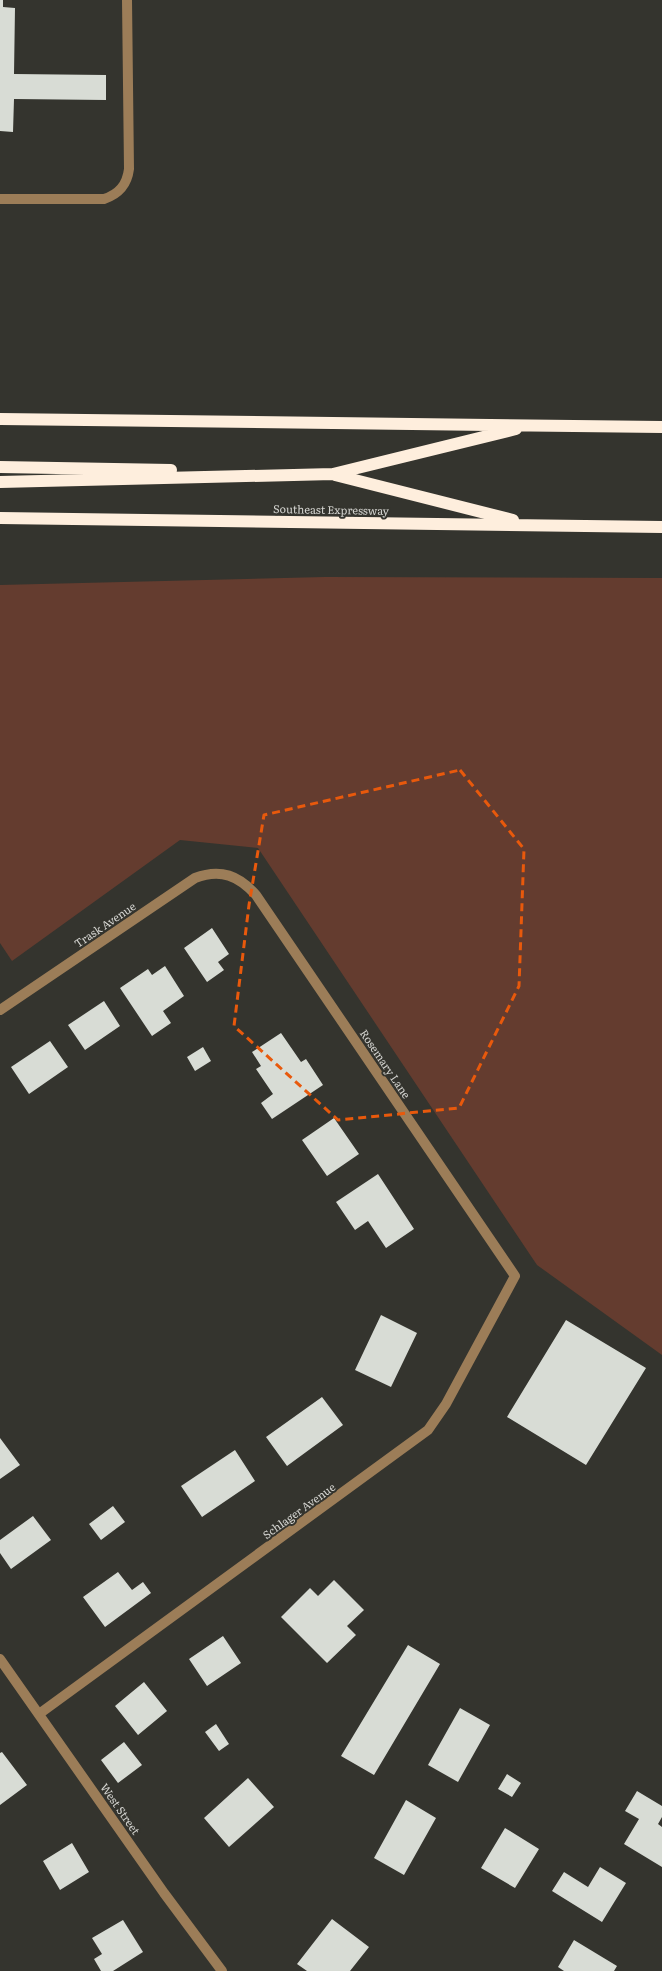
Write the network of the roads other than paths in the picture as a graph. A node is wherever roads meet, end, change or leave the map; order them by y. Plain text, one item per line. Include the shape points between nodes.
1 (127, 0) edge
2 (0, 199) edge
3 (0, 419) edge
4 (533, 425) junction
5 (662, 427) edge
6 (0, 467) edge
7 (332, 474) junction
8 (0, 482) edge
9 (0, 518) edge
10 (532, 525) junction
11 (662, 527) edge
12 (228, 875) joint
13 (0, 1010) edge
14 (515, 1276) joint
15 (2, 1665) edge
16 (39, 1714) junction
17 (222, 1971) edge

1 - 2 street via 129,169 123,186 115,194 104,199
3 - 4 highway
4 - 5 highway
4 - 7 highway
6 - 7 highway
7 - 8 highway
7 - 10 highway
9 - 10 highway, Southeast Expressway
10 - 11 highway, Southeast Expressway
12 - 13 street, Trask Avenue via 205,874 195,878
12 - 14 street, Rosemary Lane via 238,878 256,896
14 - 16 street, Schlager Avenue via 446,1404 428,1430
15 - 16 street, West Street
16 - 17 street, West Street via 164,1893

